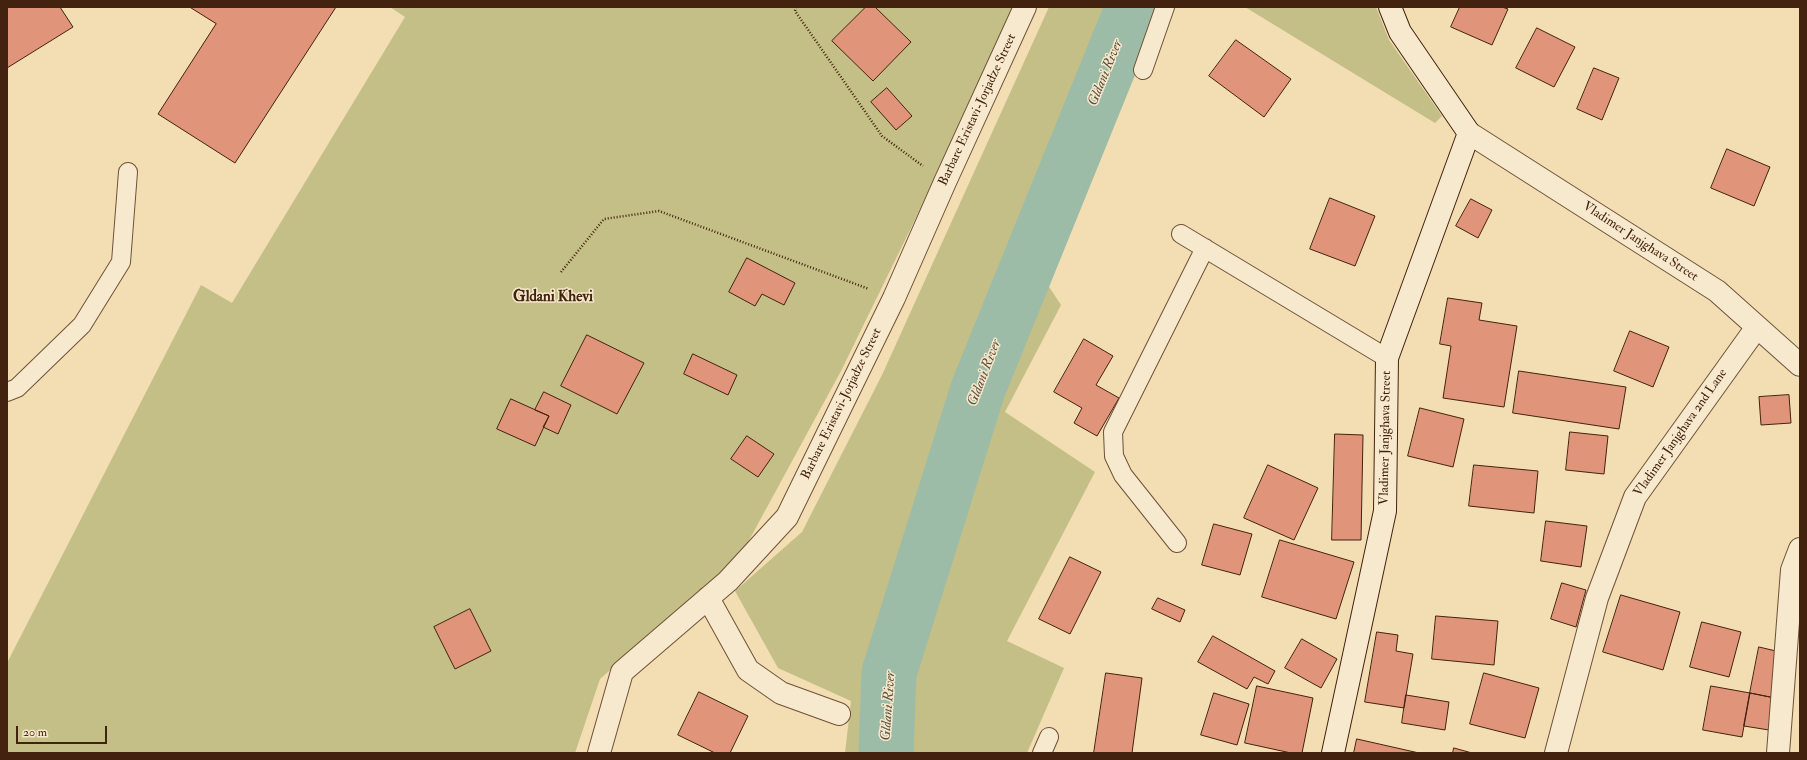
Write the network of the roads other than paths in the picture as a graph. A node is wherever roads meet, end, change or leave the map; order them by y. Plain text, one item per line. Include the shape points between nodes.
1 (1025, 7) edge
2 (1165, 7) edge
3 (1390, 7) edge
4 (1143, 70) dead end
5 (1469, 133) junction
6 (128, 172) dead end
7 (1180, 234) dead end
8 (1205, 248) junction
9 (1757, 326) junction
10 (1387, 358) junction
11 (1800, 365) edge
12 (7, 392) edge
13 (1177, 543) dead end
14 (1800, 549) edge
15 (708, 598) junction
16 (839, 714) dead end
17 (1049, 736) dead end
18 (599, 753) edge
19 (1042, 753) edge
20 (1334, 753) edge
21 (1556, 753) edge
22 (1778, 753) edge

1 - 15 street, Barbare Eristavi-Jorjadze Street via 894,298 787,517 728,581
2 - 4 lane
3 - 5 street, Vladimer Janjghava Street via 1400,32
5 - 9 street, Vladimer Janjghava Street via 1717,291
5 - 10 street, Vladimer Janjghava Street
6 - 12 lane via 121,262 82,325 17,388
7 - 8 lane
8 - 10 lane
8 - 13 lane via 1113,432 1114,456 1123,475
9 - 11 street, Vladimer Janjghava Street
9 - 21 street, Vladimer Janjghava 2nd Lane via 1635,497 1597,598
10 - 20 street, Vladimer Janjghava Street via 1385,511
14 - 22 street via 1792,570
15 - 16 street via 748,670 781,693
15 - 18 street, Barbare Eristavi-Jorjadze Street via 622,672
17 - 19 lane

